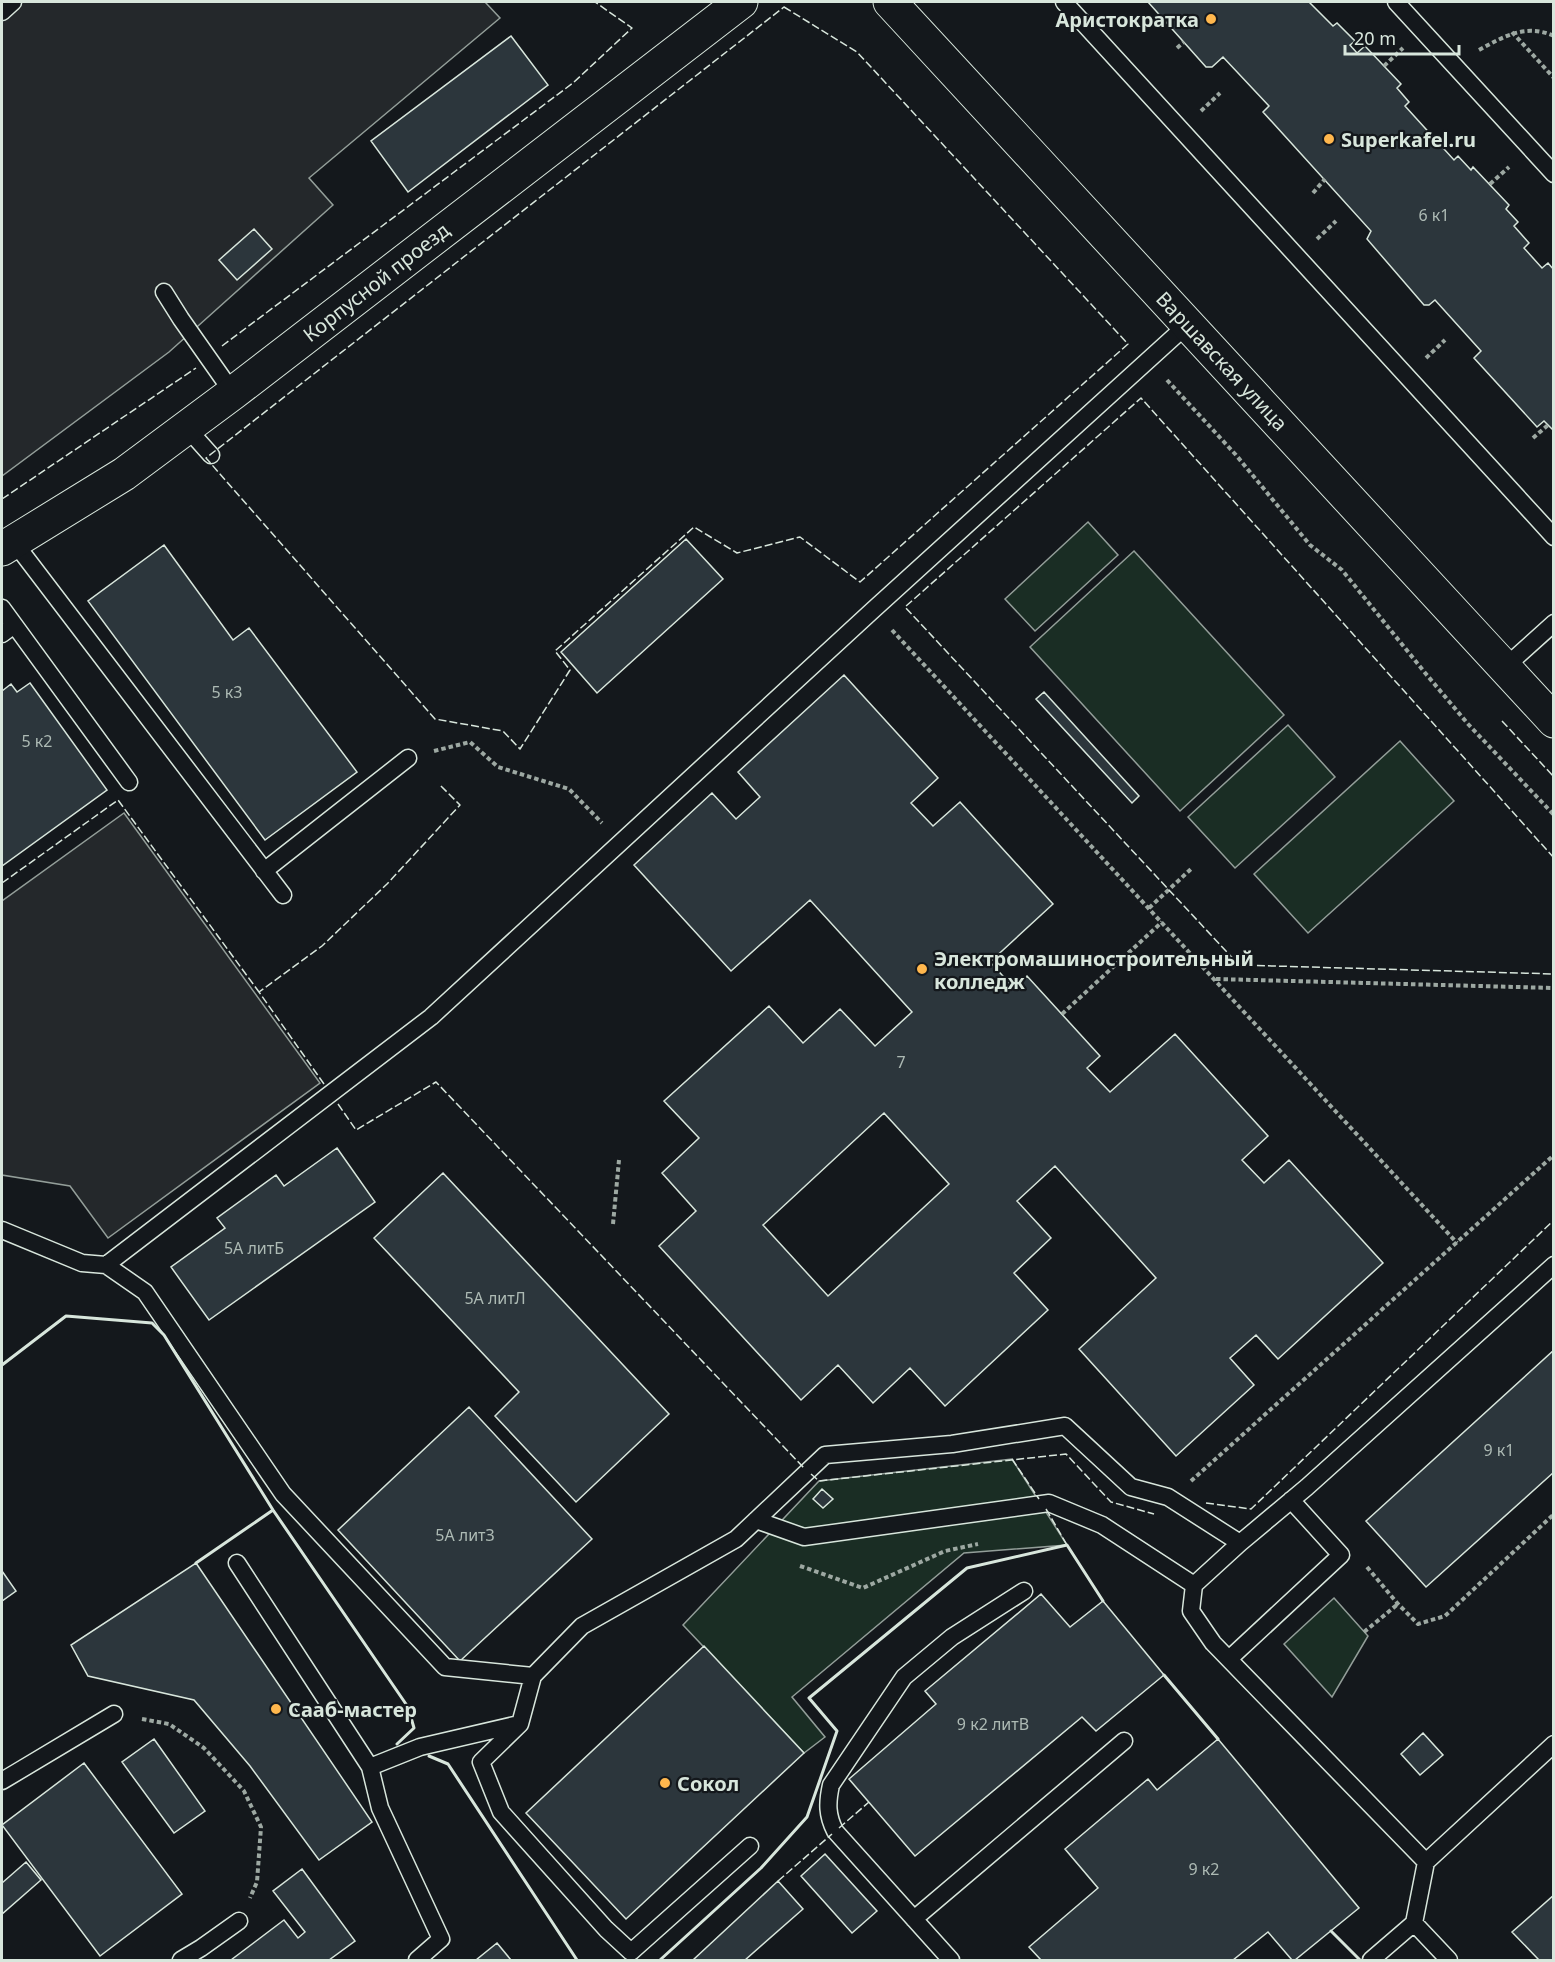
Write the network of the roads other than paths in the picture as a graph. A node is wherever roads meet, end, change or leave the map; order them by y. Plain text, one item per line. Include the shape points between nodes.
1 (13, 2) edge
2 (741, 2) edge
3 (890, 2) edge
4 (1064, 2) edge
5 (1396, 2) edge
6 (2, 12) edge
7 (1554, 174) edge
8 (164, 292) dead end
9 (1188, 324) junction
10 (233, 393) junction
11 (186, 427) junction
12 (211, 455) dead end
13 (1554, 537) edge
14 (8, 546) edge
15 (2, 608) edge
16 (1554, 622) edge
17 (8, 629) edge
18 (1504, 668) junction
19 (1554, 721) edge
20 (408, 758) road end
21 (129, 782) dead end
22 (264, 871) junction
23 (283, 895) dead end
24 (2, 1230) edge
25 (106, 1265) junction
26 (1551, 1272) edge
27 (1292, 1500) junction
28 (756, 1520) junction
29 (1240, 1543) junction
30 (237, 1563) dead end
31 (1194, 1585) junction
32 (1024, 1591) dead end
33 (1229, 1659) junction
34 (533, 1676) junction
35 (114, 1714) road end
36 (520, 1724) junction
37 (1124, 1741) dead end
38 (1554, 1744) edge
39 (370, 1767) junction
40 (2, 1781) edge
41 (750, 1846) dead end
42 (1426, 1862) junction
43 (915, 1919) junction
44 (239, 1921) road end
45 (1414, 1923) junction
46 (181, 1960) edge
47 (417, 1960) edge
48 (951, 1960) edge
49 (1371, 1960) edge
50 (1449, 1960) edge

1 - 6 lane
2 - 10 street, Корпусной проезд
3 - 9 street, Варшавская улица
4 - 13 lane
5 - 7 lane
8 - 10 lane
9 - 18 street, Варшавская улица
9 - 25 lane via 431,1017
10 - 11 street, Корпусной проезд
11 - 12 lane
11 - 14 street, Корпусной проезд via 124,474
14 - 22 lane
15 - 17 lane
16 - 18 lane
17 - 21 lane
18 - 19 street, Варшавская улица
20 - 22 lane
22 - 23 lane
24 - 25 lane via 82,1263
25 - 34 lane via 145,1292 283,1494 446,1667
26 - 27 lane
27 - 29 lane
27 - 33 lane via 1341,1555
28 - 29 lane via 825,1455 952,1444 1065,1426 1131,1487 1171,1499
28 - 31 lane via 804,1537 1049,1503 1102,1525
28 - 34 lane via 736,1539 582,1626
29 - 31 lane
30 - 39 lane
31 - 33 lane via 1191,1611
32 - 43 lane via 952,1637 904,1677 831,1785 827,1802 835,1831
33 - 42 lane
34 - 36 lane
35 - 40 lane
36 - 39 lane via 420,1747
36 - 41 lane via 481,1762 501,1812 631,1952
37 - 43 lane
38 - 42 lane
39 - 47 lane via 380,1808 441,1939
42 - 45 lane
43 - 48 lane
44 - 46 lane
45 - 49 lane
45 - 50 lane

